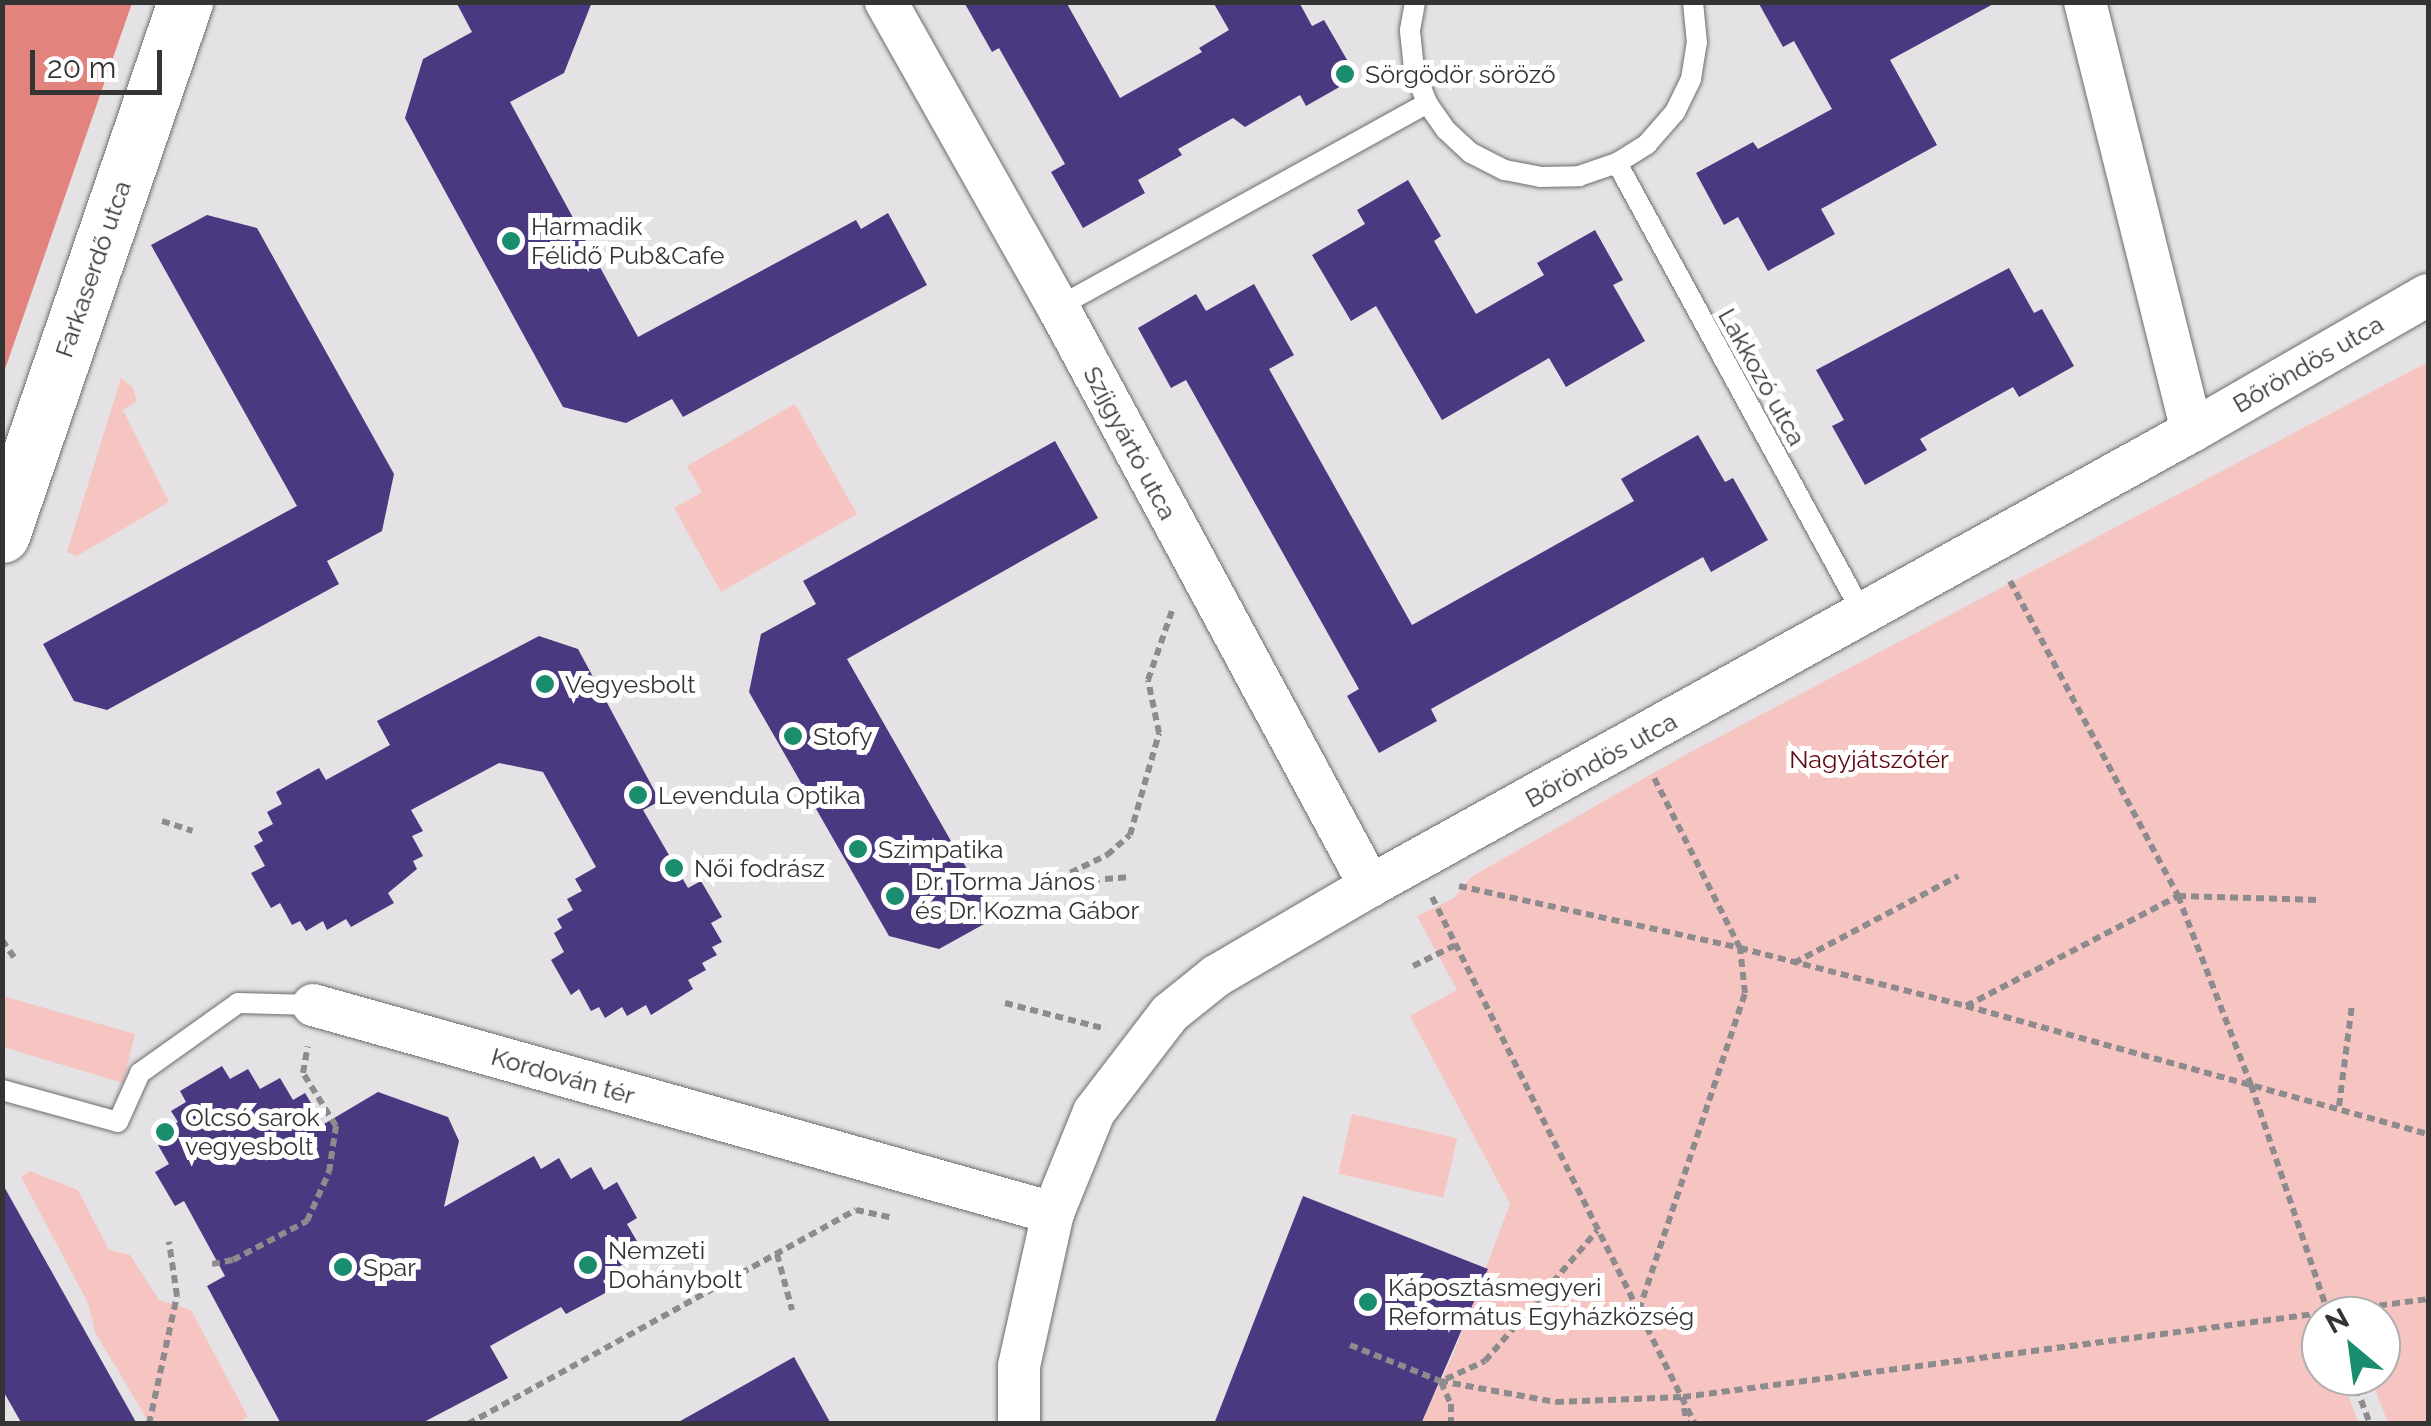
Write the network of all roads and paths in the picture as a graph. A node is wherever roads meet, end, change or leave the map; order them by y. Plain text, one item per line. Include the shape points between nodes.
1 (184, 2) edge
2 (886, 2) edge
3 (1415, 2) edge
4 (1693, 2) edge
5 (2085, 2) edge
6 (1427, 102) junction
7 (1617, 163) junction
8 (2428, 295) edge
9 (1058, 307) junction
10 (2192, 431) junction
11 (2, 535) edge
12 (2002, 567) dead end
13 (1174, 604) dead end
14 (1863, 614) junction
15 (1635, 742) junction
16 (162, 821) dead end
17 (192, 831) dead end
18 (1958, 876) dead end
19 (1131, 877) dead end
20 (1444, 882) dead end
21 (1370, 886) junction
22 (1429, 892) dead end
23 (2178, 896) junction
24 (2318, 900) dead end
25 (2, 940) edge
26 (1458, 944) junction
27 (1740, 948) junction
28 (14, 957) dead end
29 (1792, 963) junction
30 (1413, 966) dead end
31 (1005, 1004) dead end
32 (2352, 1004) dead end
33 (313, 1005) junction
34 (1966, 1006) junction
35 (1108, 1029) dead end
36 (2251, 1085) junction
37 (2, 1090) edge
38 (2339, 1106) junction
39 (2428, 1134) edge
40 (1054, 1214) junction
41 (893, 1218) dead end
42 (1597, 1232) junction
43 (170, 1242) dead end
44 (777, 1254) junction
45 (212, 1264) dead end
46 (2323, 1296) edge
47 (2428, 1299) edge
48 (2401, 1303) edge
49 (792, 1310) dead end
50 (1639, 1310) junction
51 (2301, 1319) edge
52 (1350, 1345) dead end
53 (1440, 1381) junction
54 (2360, 1396) edge
55 (1682, 1397) junction
56 (149, 1424) edge
57 (468, 1424) edge
58 (1019, 1424) edge
59 (1451, 1424) edge
60 (1687, 1424) edge
61 (1695, 1424) edge
62 (2370, 1424) edge

1 - 11 street, Farkaserdő utca
2 - 9 street, Szíjgyártó utca
3 - 6 lane via 1414,68
4 - 7 lane via 1697,43 1683,95 1648,144
5 - 10 street
6 - 7 lane via 1446,130 1504,170 1540,178 1579,176
6 - 9 lane
7 - 14 lane, Lakkozó utca
8 - 10 street, Bőröndös utca
9 - 21 street, Szíjgyártó utca
10 - 14 street, Bőröndös utca
12 - 23 path
13 - 19 path via 1148,680 1159,733 1130,836 1047,884
14 - 15 street, Bőröndös utca
15 - 21 street, Bőröndös utca
15 - 27 path
16 - 17 path
18 - 29 path
20 - 27 path
21 - 40 street, Bőröndös utca via 1216,976 1170,1013 1094,1112
22 - 26 path
23 - 24 path
23 - 34 path
23 - 36 path
25 - 28 path
26 - 30 path
26 - 42 path
27 - 29 path
27 - 50 path via 1745,994
29 - 34 path
31 - 35 path
32 - 38 path
33 - 37 lane, Kordován tér via 238,1004 140,1073 118,1122
33 - 40 street, Kordován tér
33 - 45 path via 303,1073 336,1126 329,1172 307,1221
34 - 36 path
36 - 38 path
36 - 46 path
38 - 39 path
40 - 58 street, Bőröndös utca via 1019,1366
41 - 44 path via 856,1210
42 - 50 path
42 - 53 path via 1485,1361
43 - 56 path via 178,1296
44 - 49 path
44 - 57 path
47 - 48 path
50 - 55 path
51 - 55 path
52 - 53 path
53 - 55 path via 1556,1402
53 - 59 path
54 - 62 path
55 - 60 path
55 - 61 path

